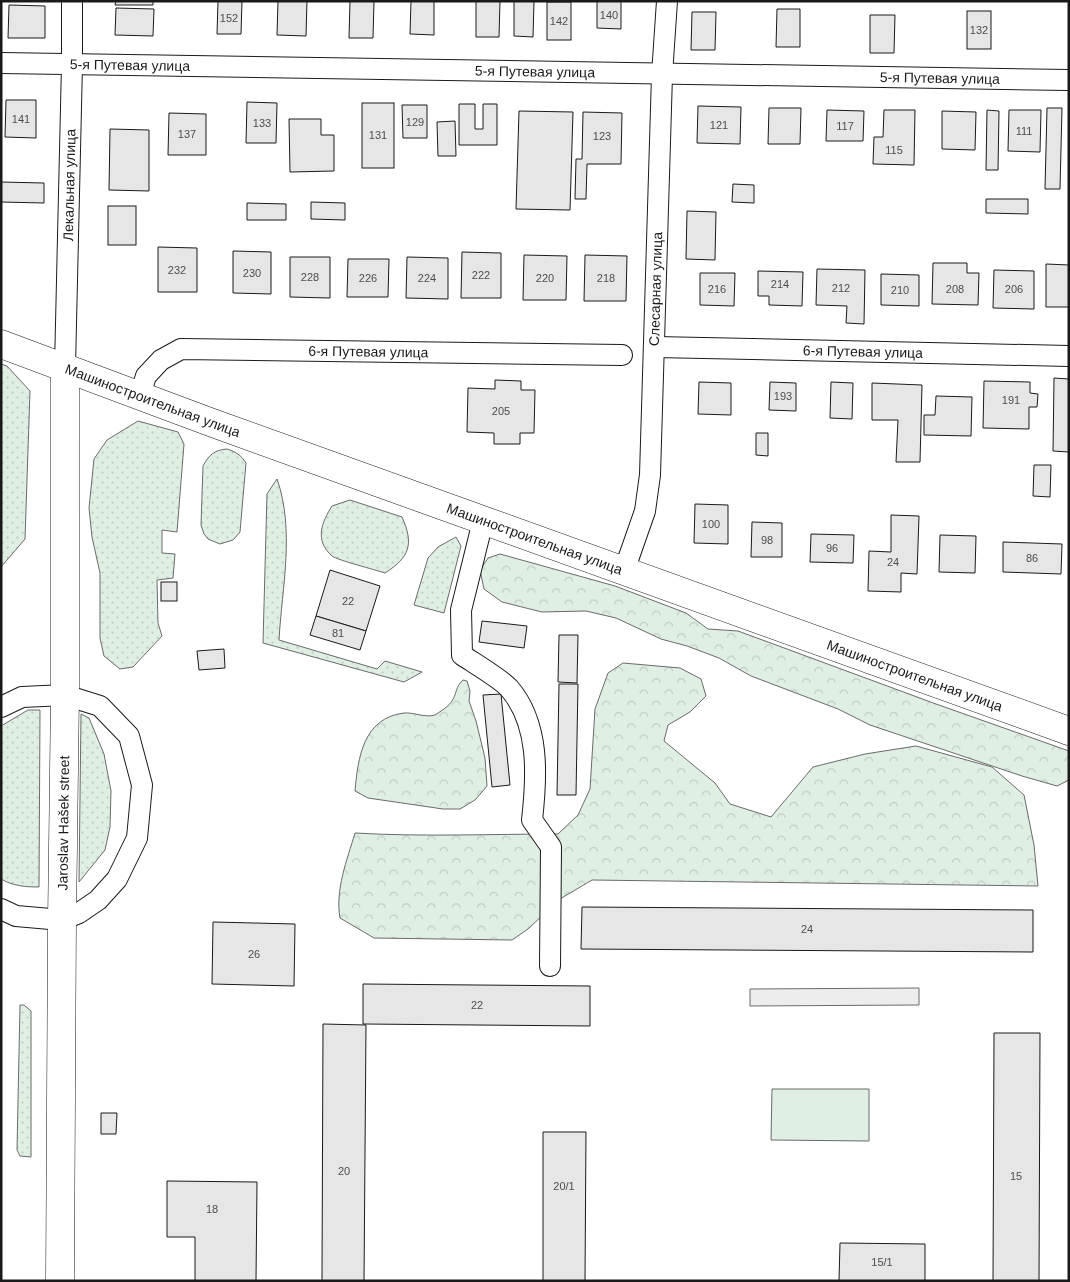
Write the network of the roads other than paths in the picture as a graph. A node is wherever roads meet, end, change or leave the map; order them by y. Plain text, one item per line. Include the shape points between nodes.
1 (72, 1) edge
2 (667, 1) edge
3 (1, 63) edge
4 (72, 64) junction
5 (662, 75) junction
6 (1069, 80) edge
7 (1, 344) edge
8 (655, 347) junction
9 (622, 355) dead end
10 (1069, 356) edge
11 (65, 367) junction
12 (140, 395) junction
13 (483, 521) junction
14 (624, 571) junction
15 (65, 696) junction
16 (1, 707) edge
17 (1069, 731) edge
18 (1, 909) edge
19 (62, 920) junction
20 (550, 966) dead end
21 (60, 1281) edge

1 - 4 street, Лекальная улица
2 - 5 street, Слесарная улица
3 - 4 street, 5-я Путевая улица
4 - 5 street, 5-я Путевая улица
4 - 11 street, Лекальная улица
5 - 6 street, 5-я Путевая улица
5 - 8 street, Слесарная улица
7 - 11 main road, Машиностроительная улица
8 - 10 street, 6-я Путевая улица
8 - 14 street, Слесарная улица via 650,475 645,511
9 - 12 street, 6-я Путевая улица via 181,349 161,360 146,376
11 - 12 main road, Машиностроительная улица
11 - 15 main road, Jaroslav Hašek street
12 - 13 main road, Машиностроительная улица
13 - 14 main road, Машиностроительная улица
13 - 20 street via 461,610 462,655 508,687 527,716 533,740 536,785 532,820 551,847
14 - 17 main road, Машиностроительная улица
15 - 16 street via 22,697
15 - 19 main road, Jaroslav Hašek street
15 - 19 street via 100,706 129,736 142,786 137,838 117,879 98,900
18 - 19 street via 16,916
19 - 21 main road, Jaroslav Hašek street

